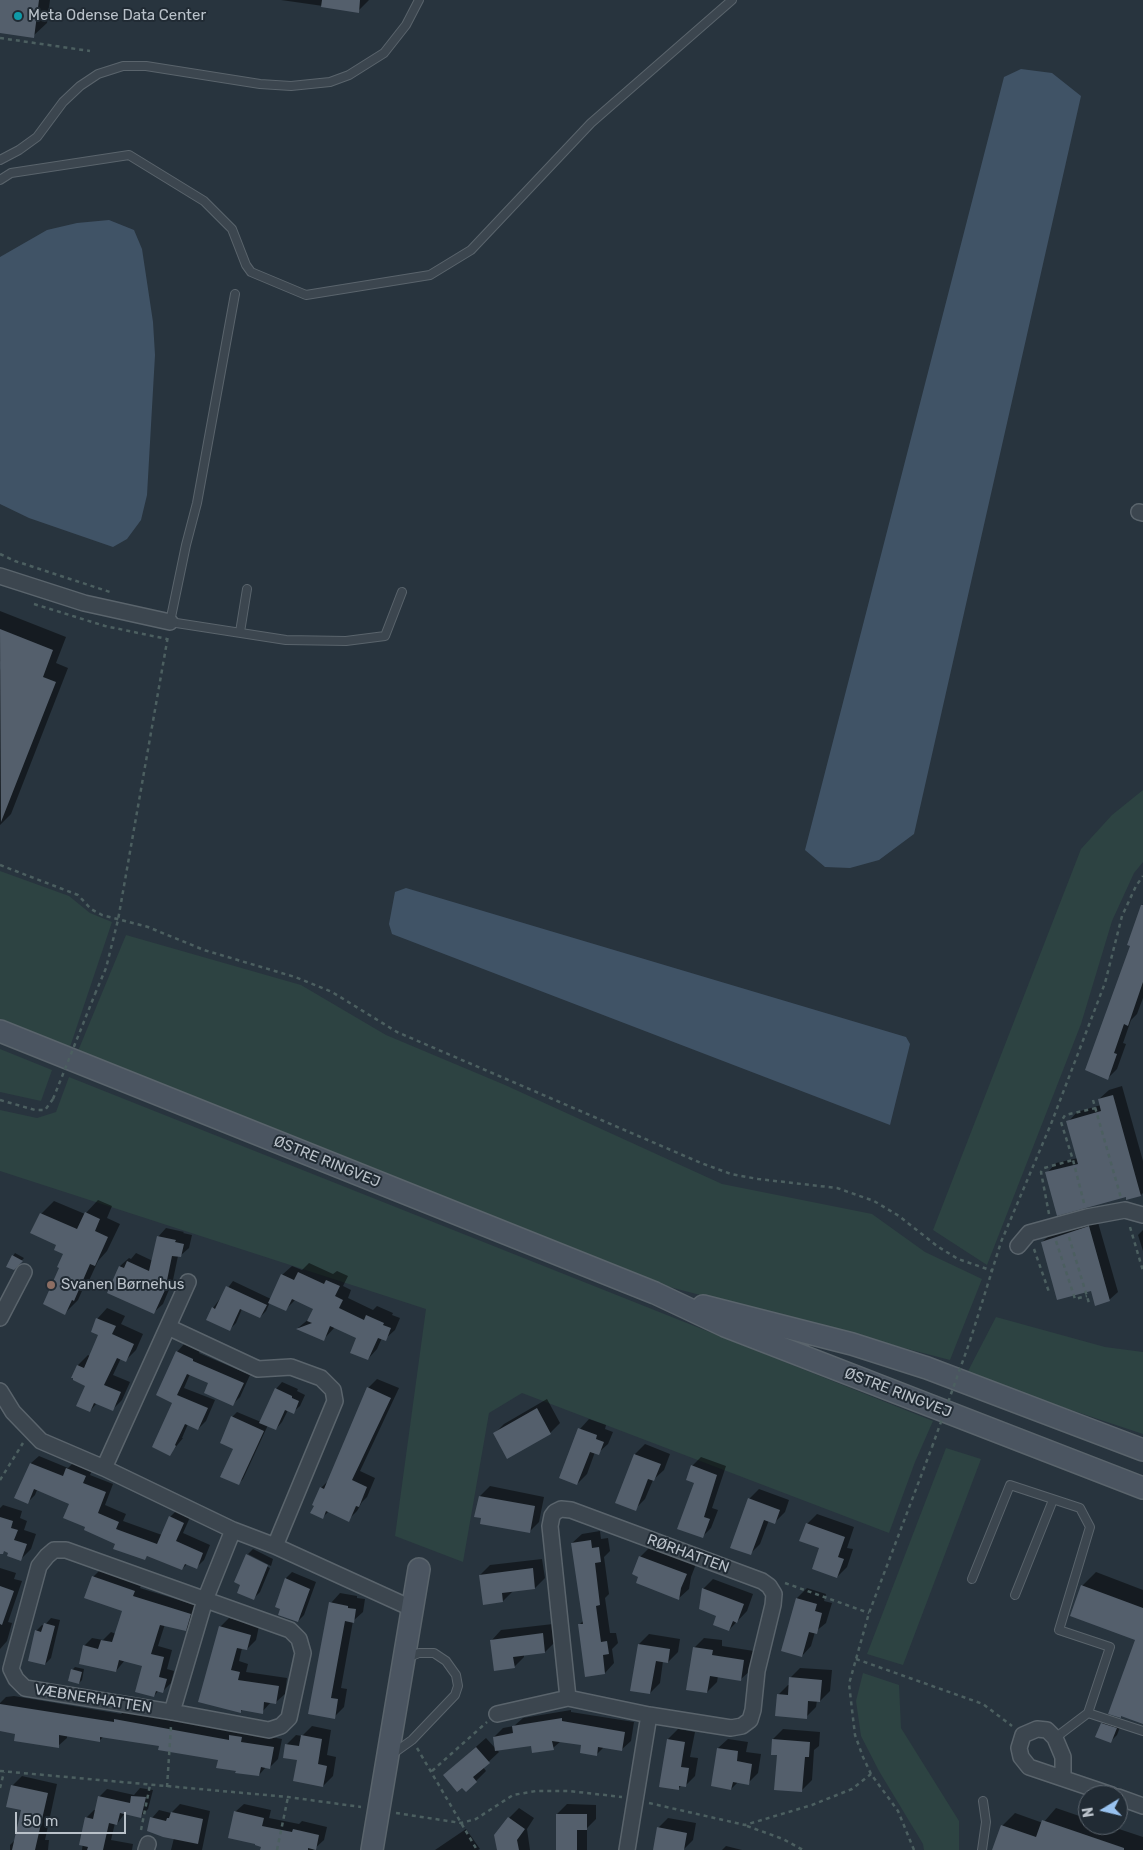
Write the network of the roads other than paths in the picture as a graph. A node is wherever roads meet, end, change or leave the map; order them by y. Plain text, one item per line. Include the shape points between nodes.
1 (419, 0) edge
2 (732, 0) edge
3 (0, 160) edge
4 (0, 180) edge
5 (235, 294) dead end
6 (0, 576) edge
7 (247, 589) dead end
8 (402, 592) dead end
9 (170, 622) junction
10 (240, 632) junction
11 (0, 1031) edge
12 (1143, 1215) edge
13 (1018, 1246) dead end
14 (24, 1272) dead end
15 (188, 1282) dead end
16 (655, 1293) junction
17 (0, 1318) edge
18 (168, 1327) junction
19 (0, 1390) edge
20 (1143, 1450) edge
21 (104, 1468) junction
22 (1143, 1488) edge
23 (1053, 1500) junction
24 (233, 1530) junction
25 (275, 1546) junction
26 (419, 1569) dead end
27 (972, 1579) dead end
28 (1015, 1595) dead end
29 (204, 1600) junction
30 (411, 1608) junction
31 (403, 1660) junction
32 (568, 1698) junction
33 (172, 1712) junction
34 (1088, 1713) junction
35 (497, 1714) road end
36 (649, 1715) junction
37 (1143, 1731) edge
38 (1055, 1738) junction
39 (388, 1758) junction
40 (1063, 1778) junction
41 (1083, 1785) edge
42 (983, 1801) dead end
43 (1128, 1801) edge
44 (1143, 1806) edge
45 (372, 1850) edge
46 (627, 1850) edge
47 (982, 1850) edge

1 - 3 lane via 406,25 384,53 349,75 330,82 291,86 260,84 146,66 123,66 98,74 63,102 36,137
2 - 4 lane via 591,123 471,250 430,274 306,295 251,272 232,229 204,201 129,155 11,173
5 - 9 lane via 197,503
6 - 9 street via 84,603
7 - 10 lane
8 - 10 lane via 386,636 346,641 286,640
9 - 10 lane
11 - 16 main road, ØSTRE RINGVEJ
12 - 13 street via 1125,1210 1087,1217 1029,1233
14 - 17 street
15 - 18 street
16 - 20 main road, ØSTRE RINGVEJ via 852,1344 927,1368
16 - 22 main road, ØSTRE RINGVEJ via 725,1326
18 - 21 street
18 - 25 street via 258,1369 291,1368 321,1378 333,1390 335,1401
19 - 21 street via 13,1412 42,1441
21 - 24 street
23 - 27 lane via 1010,1485
23 - 28 lane
23 - 34 lane via 1080,1508 1090,1527 1059,1630 1110,1647
24 - 25 street
24 - 29 street, VÆBNERHATTEN
25 - 30 street
26 - 30 main road
29 - 33 street, VÆBNERHATTEN
29 - 33 street, VÆBNERHATTEN via 290,1630 299,1639 303,1653 289,1718 281,1726 269,1730
29 - 33 street, VÆBNERHATTEN via 66,1550 54,1550 39,1566 11,1669 16,1679 25,1688
30 - 31 main road
31 - 39 main road
31 - 39 lane via 418,1653 434,1653 446,1661 456,1675 458,1686 455,1695 412,1740
32 - 35 street
32 - 36 street
32 - 36 street, RØRHATTEN via 550,1526 552,1516 558,1510 566,1509 762,1581 774,1594 750,1720 742,1726 730,1728
34 - 37 lane
34 - 38 lane
36 - 46 street
38 - 40 street via 1063,1757
38 - 40 street via 1047,1730 1036,1729 1023,1735 1019,1748 1028,1767
39 - 45 main road
40 - 41 street
42 - 47 lane via 986,1822
43 - 44 street

